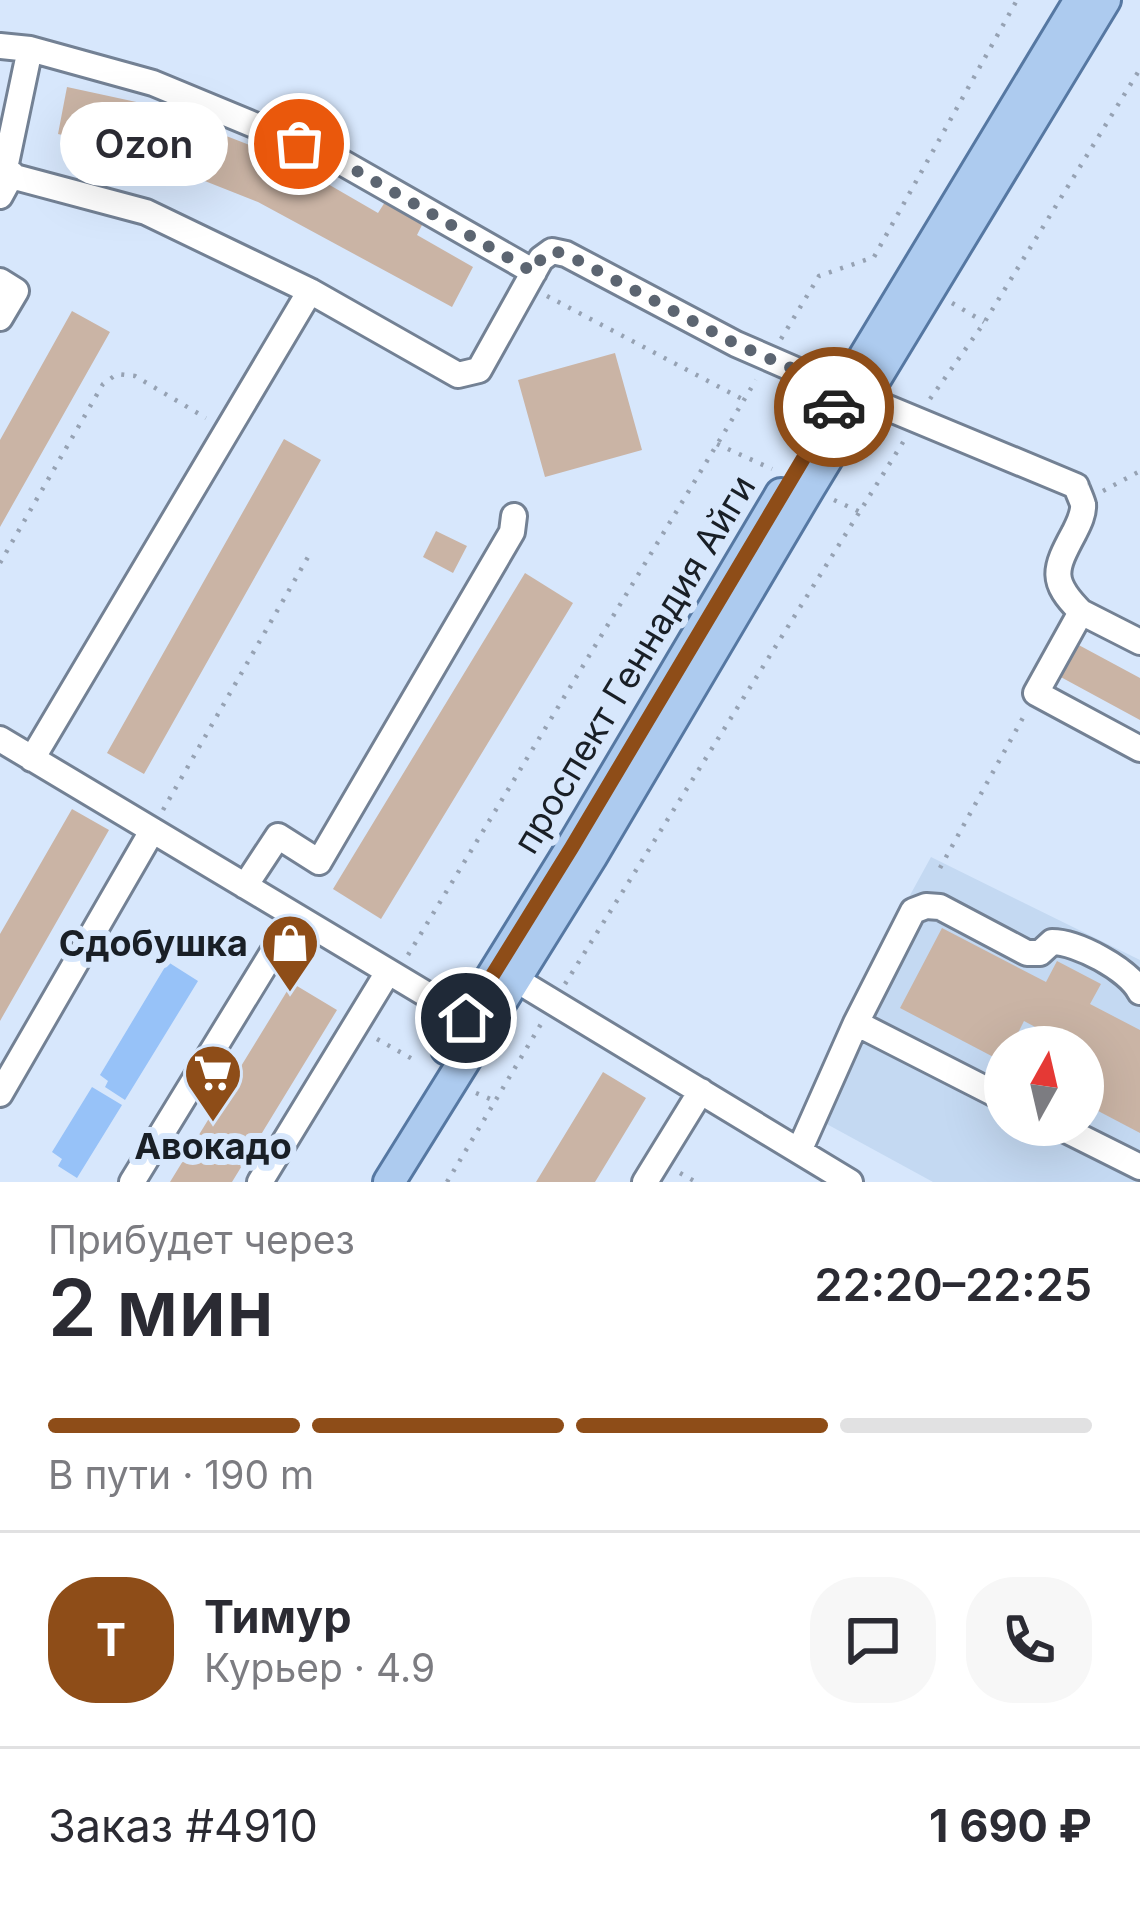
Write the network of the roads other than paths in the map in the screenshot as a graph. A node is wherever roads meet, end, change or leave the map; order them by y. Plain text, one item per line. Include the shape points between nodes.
1 (1080, 0) edge
2 (1105, 0) edge
3 (0, 46) edge
4 (30, 49) junction
5 (4, 179) edge
6 (530, 278) junction
7 (0, 281) edge
8 (310, 291) junction
9 (0, 318) edge
10 (854, 395) junction
11 (514, 516) dead end
12 (1081, 612) junction
13 (1140, 642) edge
14 (0, 739) edge
15 (1140, 749) edge
16 (32, 759) junction
17 (152, 831) junction
18 (245, 886) junction
19 (295, 916) junction
20 (396, 966) junction
21 (515, 979) junction
22 (1140, 992) edge
23 (466, 1018) junction
24 (856, 1023) junction
25 (984, 1088) edge
26 (701, 1091) junction
27 (0, 1094) edge
28 (1097, 1146) edge
29 (799, 1151) junction
30 (1140, 1168) edge
31 (132, 1182) edge
32 (260, 1182) edge
33 (365, 1182) edge
34 (389, 1182) edge
35 (645, 1182) edge
36 (850, 1182) edge

1 - 10 main road, проспект Геннадия Айги
2 - 10 main road, проспект Геннадия Айги
3 - 4 street
4 - 5 street
4 - 6 street via 153,83 336,159
5 - 8 street via 146,212
6 - 8 street via 478,370 458,375
6 - 10 street via 552,251 566,254 736,344
7 - 9 street via 16,291
8 - 16 street
10 - 12 street via 1076,486 1084,504 1057,577
10 - 21 main road, проспект Геннадия Айги
10 - 23 main road, проспект Геннадия Айги
11 - 18 street via 512,532 319,862 278,836
12 - 13 street
12 - 15 street via 1036,693
14 - 16 street
16 - 17 street
17 - 18 street
17 - 27 street
18 - 19 street
19 - 20 street
19 - 31 street
20 - 23 street
20 - 32 street
21 - 26 street
21 - 34 main road, проспект Геннадия Айги
22 - 24 street via 1121,970 1063,942 1028,952 926,906 913,911
23 - 33 main road, проспект Геннадия Айги
24 - 25 street
24 - 29 street
26 - 29 street
26 - 35 street
28 - 30 street
29 - 36 street

